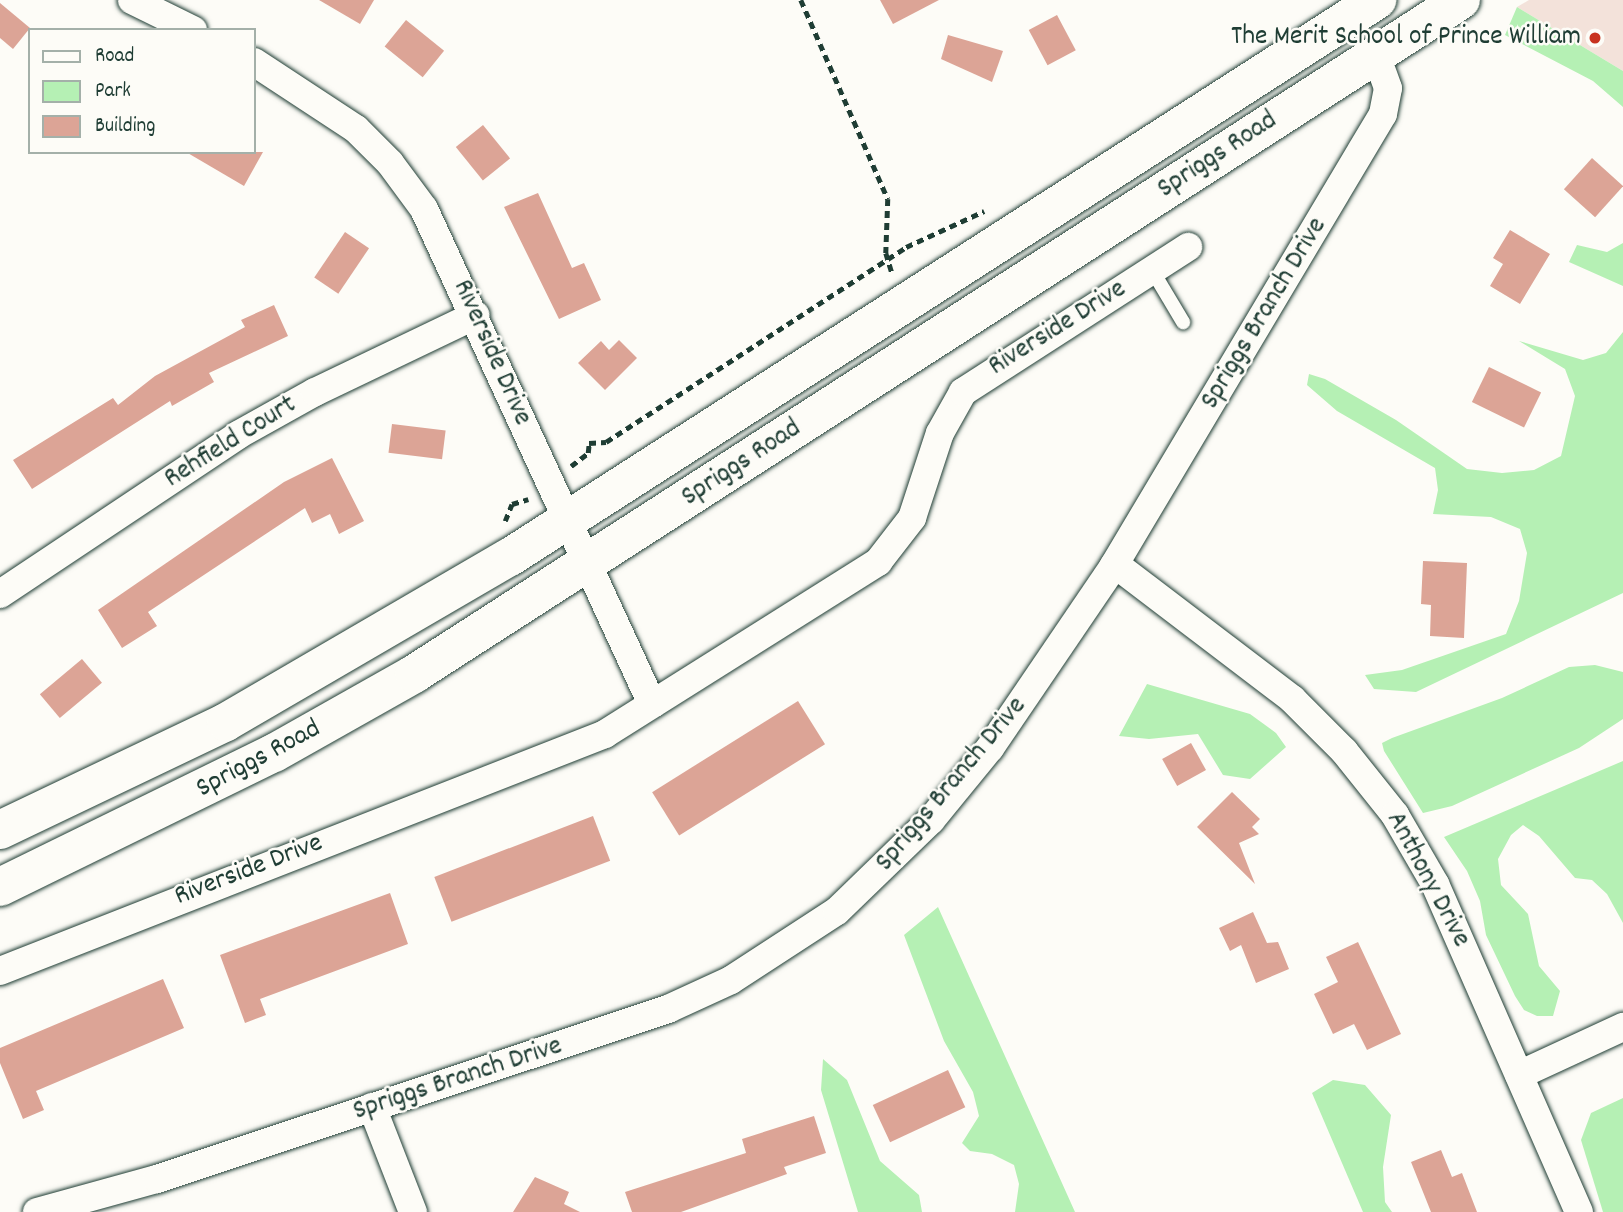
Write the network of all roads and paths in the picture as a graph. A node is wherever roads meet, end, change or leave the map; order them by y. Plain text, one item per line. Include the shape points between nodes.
1 (132, 0) edge
2 (800, 0) edge
3 (1377, 0) edge
4 (1461, 0) edge
5 (181, 16) edge
6 (1376, 55) junction
7 (256, 63) edge
8 (992, 207) dead end
9 (1188, 247) dead end
10 (887, 259) junction
11 (1152, 270) junction
12 (902, 304) junction
13 (475, 315) junction
14 (1183, 322) dead end
15 (588, 453) dead end
16 (512, 505) dead end
17 (520, 505) dead end
18 (564, 520) junction
19 (1115, 564) junction
20 (584, 566) junction
21 (0, 594) edge
22 (652, 704) junction
23 (0, 830) edge
24 (0, 887) edge
25 (0, 971) edge
26 (1623, 1027) edge
27 (1520, 1075) junction
28 (372, 1107) junction
29 (37, 1212) edge
30 (413, 1212) edge
31 (1578, 1212) edge

1 - 5 street
2 - 10 path via 888,200
3 - 12 main road, Spriggs Road
4 - 6 main road, Spriggs Road
6 - 19 street, Spriggs Branch Drive via 1388,88 1387,102
6 - 20 main road, Spriggs Road
7 - 13 street, Riverside Drive via 329,108 390,163 424,209
8 - 10 path
9 - 11 street, Riverside Drive
10 - 12 path
10 - 15 path via 610,439 589,443
11 - 14 lane
11 - 22 street, Riverside Drive via 963,392 940,433 912,518 878,562
12 - 18 main road, Spriggs Road
13 - 18 street, Riverside Drive
13 - 21 street, Rehfield Court via 358,370 238,435
16 - 17 path
18 - 20 street, Riverside Drive
18 - 23 main road, Spriggs Road via 299,682 140,766
19 - 27 street, Anthony Drive via 1292,699 1377,789 1435,884
19 - 28 street, Spriggs Branch Drive via 990,748 930,820 837,911 732,980 668,1009
20 - 22 street, Riverside Drive
20 - 24 main road, Spriggs Road via 414,674 274,753
22 - 25 street, Riverside Drive via 593,739
26 - 27 street
27 - 31 street, Anthony Drive
28 - 29 street, Spriggs Branch Drive via 157,1179
28 - 30 street

